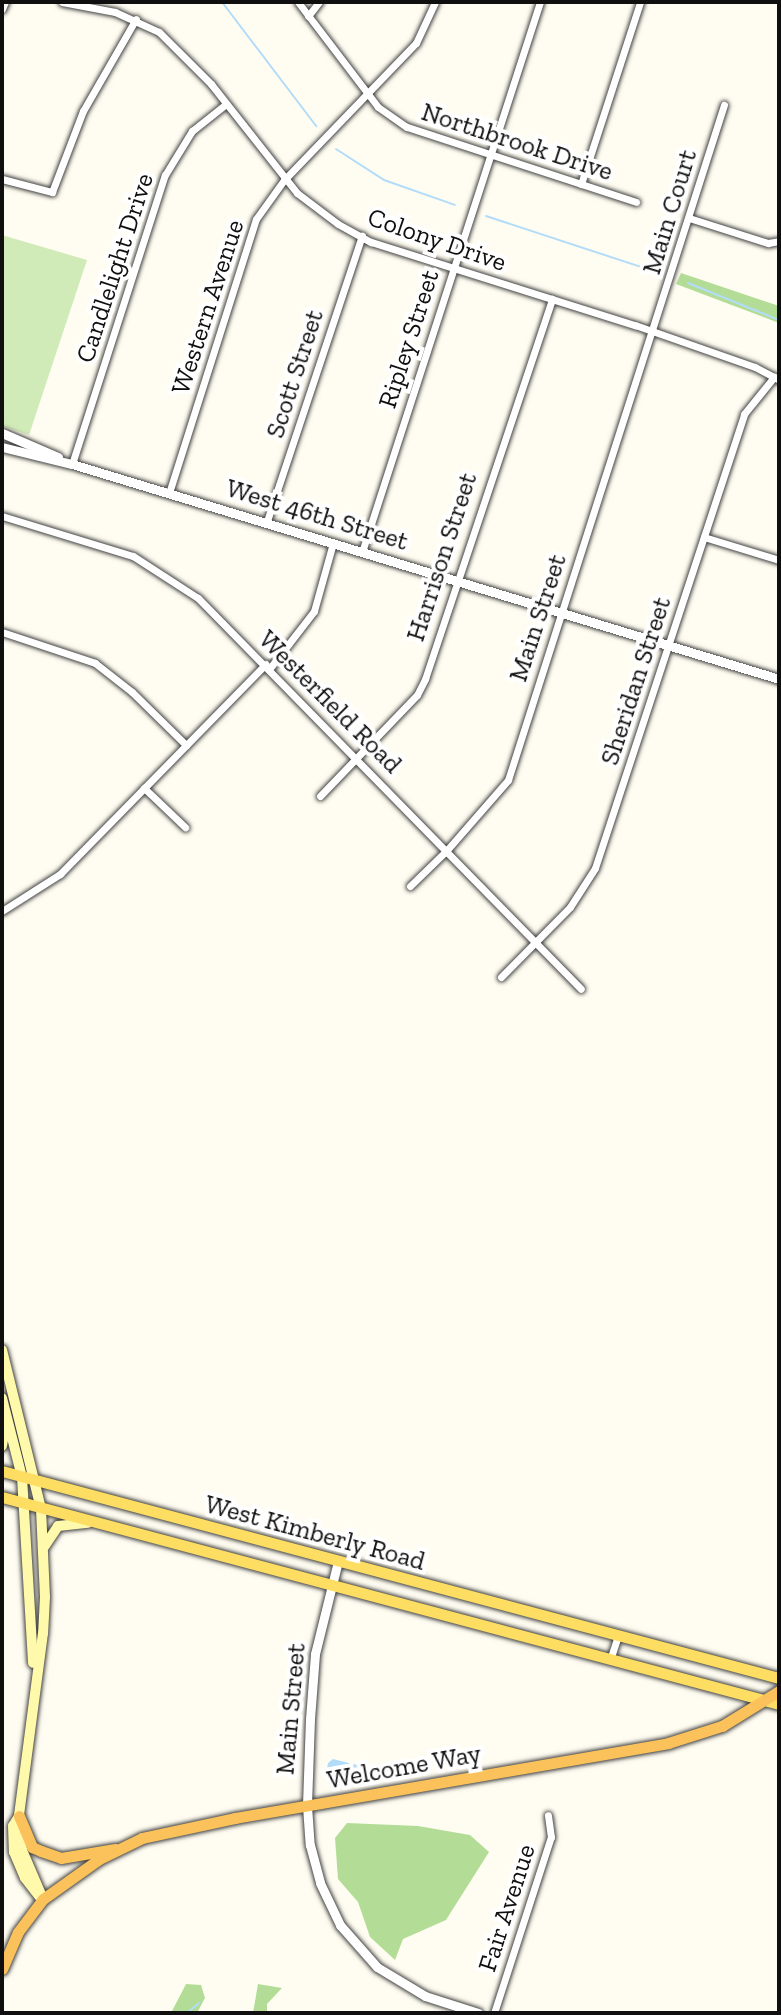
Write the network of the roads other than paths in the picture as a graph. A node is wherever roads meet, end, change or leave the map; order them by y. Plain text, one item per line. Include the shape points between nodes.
1 (5, 2) edge
2 (62, 2) edge
3 (298, 2) edge
4 (319, 2) edge
5 (435, 2) edge
6 (540, 2) edge
7 (640, 2) edge
8 (2, 9) edge
9 (308, 16) junction
10 (136, 19) junction
11 (368, 96) junction
12 (226, 104) junction
13 (724, 105) dead end
14 (490, 155) junction
15 (2, 179) edge
16 (284, 180) junction
17 (581, 184) junction
18 (636, 202) dead end
19 (689, 218) junction
20 (362, 236) junction
21 (779, 241) edge
22 (453, 269) junction
23 (552, 299) junction
24 (653, 331) junction
25 (777, 378) edge
26 (2, 433) edge
27 (2, 447) edge
28 (72, 464) junction
29 (169, 493) junction
30 (2, 516) edge
31 (266, 524) junction
32 (704, 537) junction
33 (333, 543) junction
34 (362, 552) junction
35 (779, 560) edge
36 (457, 581) junction
37 (563, 612) junction
38 (2, 632) edge
39 (668, 645) junction
40 (268, 666) junction
41 (779, 679) edge
42 (186, 745) junction
43 (358, 758) junction
44 (144, 788) junction
45 (320, 796) dead end
46 (185, 827) dead end
47 (447, 850) junction
48 (410, 886) dead end
49 (2, 911) edge
50 (536, 942) junction
51 (501, 977) dead end
52 (581, 989) dead end
53 (2, 1350) edge
54 (2, 1398) edge
55 (6, 1413) junction
56 (2, 1446) edge
57 (2, 1471) edge
58 (22, 1477) junction
59 (37, 1482) junction
60 (2, 1497) edge
61 (24, 1504) junction
62 (41, 1509) junction
63 (96, 1523) junction
64 (43, 1548) junction
65 (338, 1561) junction
66 (333, 1584) junction
67 (618, 1635) junction
68 (611, 1657) junction
69 (779, 1678) edge
70 (35, 1681) junction
71 (779, 1691) edge
72 (766, 1700) junction
73 (779, 1704) edge
74 (307, 1806) junction
75 (548, 1815) dead end
76 (19, 1816) junction
77 (119, 1849) junction
78 (43, 1899) junction
79 (2, 1969) edge
80 (441, 2002) junction
81 (438, 2013) edge
82 (478, 2013) edge
83 (494, 2013) edge

1 - 8 street
2 - 10 street, Colony Drive
3 - 9 street, Northbrook Drive
4 - 9 street
5 - 11 street, Western Avenue via 416,43
6 - 14 street, Ripley Street
7 - 17 street
9 - 11 street, Northbrook Drive
10 - 12 street, Colony Drive via 178,48
10 - 15 street via 78,120 52,192
11 - 14 street, Northbrook Drive via 407,127
11 - 16 street, Western Avenue
12 - 16 street, Colony Drive
12 - 28 street, Candlelight Drive via 192,131 165,175
13 - 19 street, Main Court
14 - 17 street, Northbrook Drive
14 - 22 street, Ripley Street
16 - 20 street, Colony Drive via 313,208
16 - 29 street, Western Avenue via 256,219
17 - 18 street, Northbrook Drive
19 - 21 street via 768,243
19 - 24 street, Main Court
20 - 22 street, Colony Drive
20 - 31 street, Scott Street
22 - 23 street, Colony Drive
22 - 34 street, Ripley Street
23 - 24 street, Colony Drive
23 - 36 street, Harrison Street
24 - 25 street, Colony Drive
24 - 37 street, Main Street
25 - 32 street, Sheridan Street via 744,414
26 - 28 street, West 46th Street
27 - 28 street, West 46th Street
28 - 29 street, West 46th Street
29 - 31 street, West 46th Street
30 - 40 street, Westerfield Road via 133,556 162,571
31 - 33 street, West 46th Street
32 - 35 street
32 - 39 street, Sheridan Street
33 - 34 street, West 46th Street
33 - 40 street via 314,611
34 - 36 street, West 46th Street
36 - 37 street, West 46th Street
36 - 43 street, Harrison Street via 417,695
37 - 39 street, West 46th Street
37 - 47 street, Main Street via 508,780
38 - 42 street via 95,663
39 - 41 street, West 46th Street
39 - 50 street, Sheridan Street via 595,868 570,907
40 - 42 street
40 - 43 street, Westerfield Road
42 - 44 street
43 - 45 street, Harrison Street
43 - 47 street, Westerfield Road
44 - 46 street
44 - 49 street via 60,874
47 - 48 street, Main Street
47 - 50 street, Westerfield Road
50 - 51 street, Sheridan Street
50 - 52 street, Westerfield Road
53 - 59 main road
54 - 55 main road
55 - 56 main road
55 - 58 main road
57 - 58 main road, West Kimberly Road
58 - 59 main road, West Kimberly Road
58 - 61 main road
59 - 62 main road
59 - 65 main road, West Kimberly Road
60 - 61 main road, West Kimberly Road
61 - 62 main road, West Kimberly Road
61 - 70 main road
62 - 63 main road, West Kimberly Road
62 - 64 main road
63 - 64 main road via 58,1526
63 - 66 main road, West Kimberly Road
64 - 70 main road via 43,1633
65 - 66 street, Main Street
65 - 67 main road, West Kimberly Road
66 - 68 main road, West Kimberly Road
66 - 74 street, Main Street via 313,1666
67 - 68 street
67 - 69 main road, West Kimberly Road
68 - 72 main road, West Kimberly Road
70 - 76 main road
71 - 72 highway, Welcome Way
72 - 73 main road, West Kimberly Road
72 - 74 highway, Welcome Way via 722,1726 668,1743
74 - 77 highway, Welcome Way via 178,1829
74 - 80 street, Main Street via 314,1863 331,1911 367,1958 400,1983
75 - 83 street, Fair Avenue via 551,1837
76 - 77 highway via 32,1847 61,1858
76 - 78 main road via 13,1826 14,1852 25,1878
77 - 78 highway, Welcome Way
78 - 79 highway via 18,1932
80 - 81 street
80 - 82 street, Main Street

